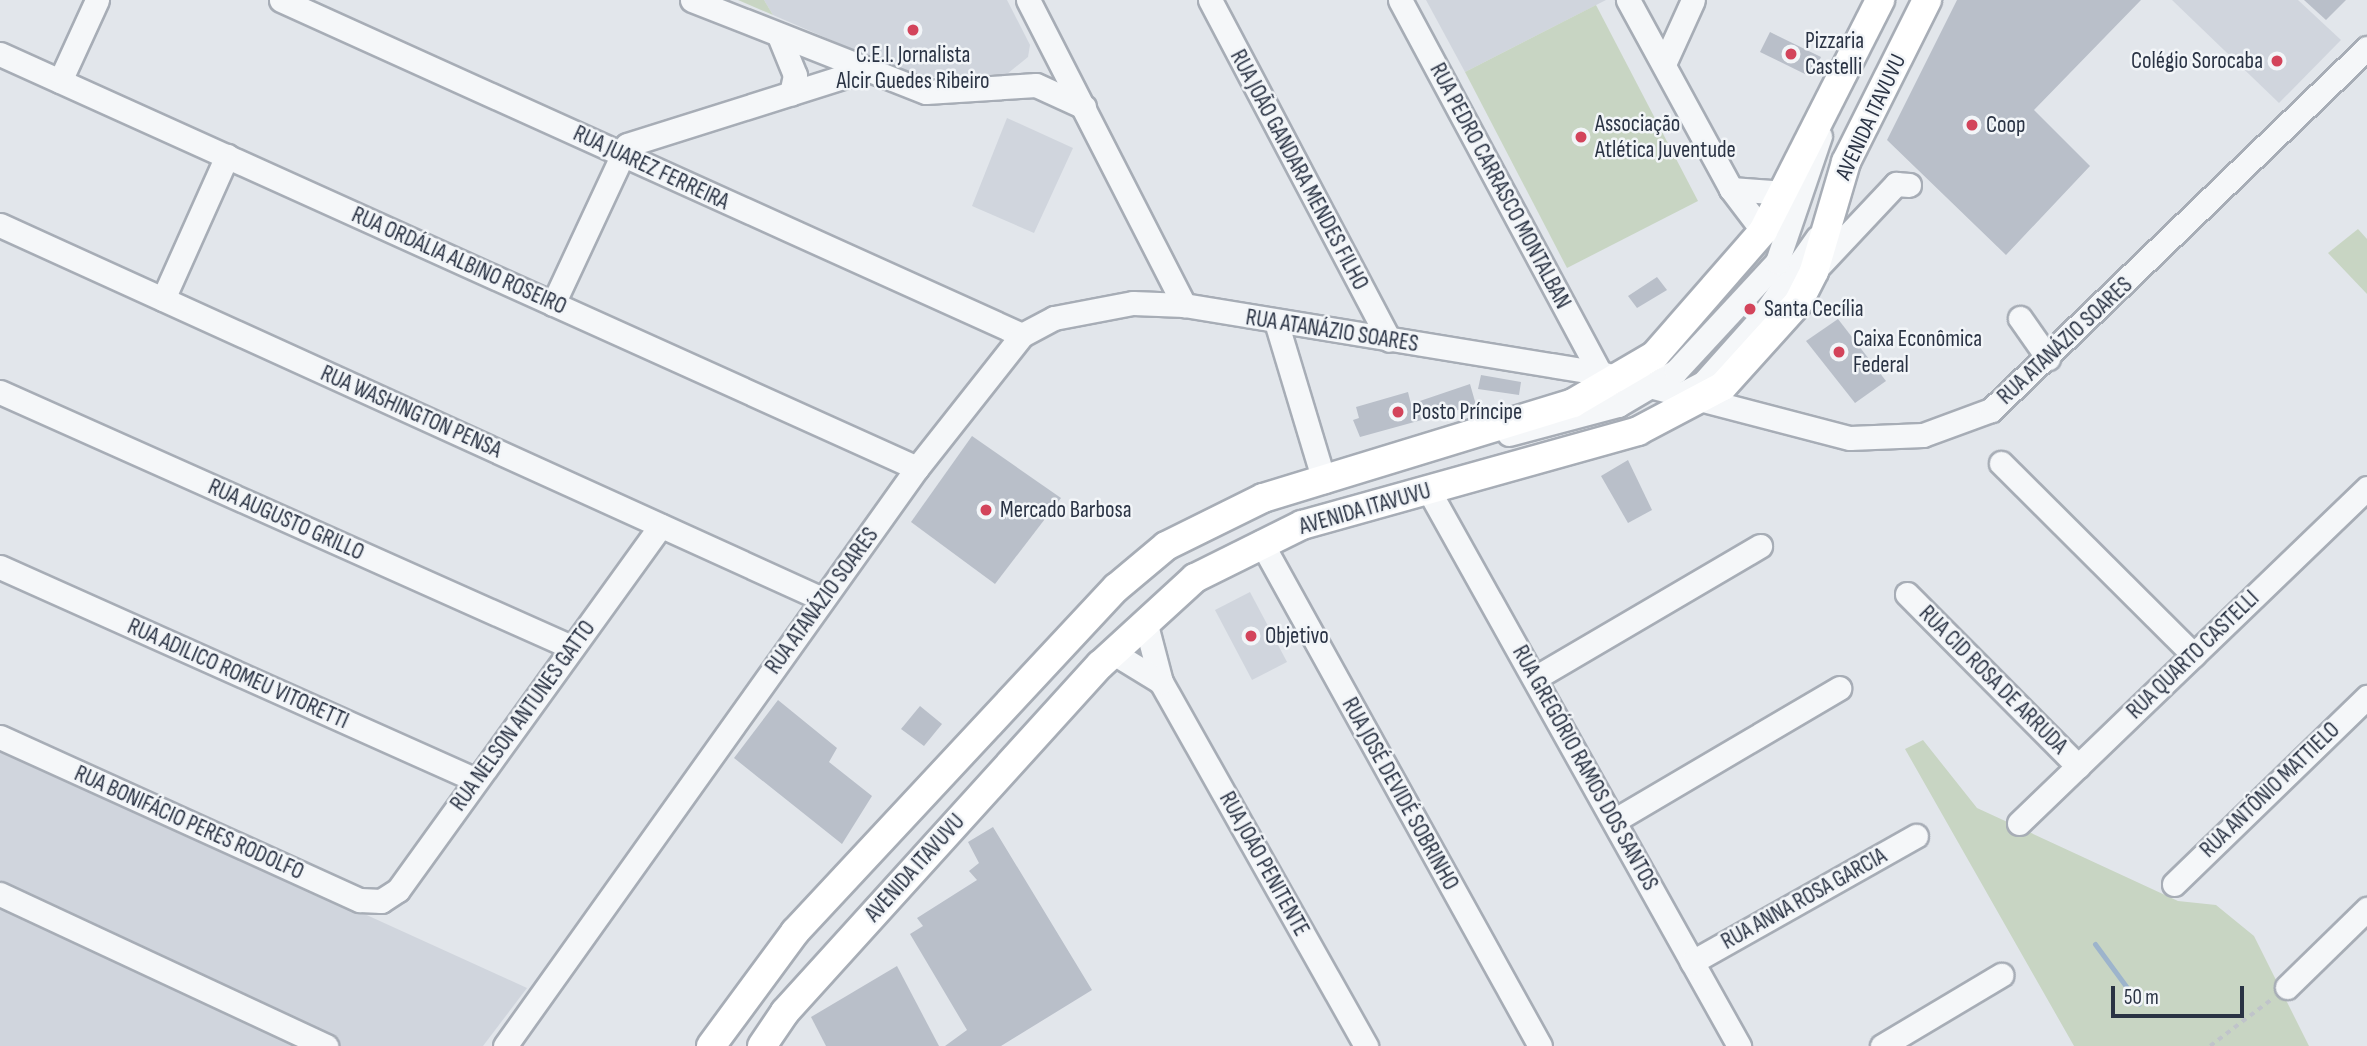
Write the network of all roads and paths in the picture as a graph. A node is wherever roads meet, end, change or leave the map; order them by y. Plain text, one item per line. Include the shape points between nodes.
1 (97, 0) edge
2 (281, 0) edge
3 (692, 0) edge
4 (1028, 0) edge
5 (1210, 0) edge
6 (1400, 0) edge
7 (1628, 0) edge
8 (1693, 0) edge
9 (1880, 0) edge
10 (1927, 0) edge
11 (779, 36) junction
12 (2367, 48) edge
13 (0, 54) edge
14 (1057, 56) junction
15 (1664, 64) junction
16 (862, 71) junction
17 (60, 81) junction
18 (1036, 85) junction
19 (791, 94) junction
20 (1828, 106) junction
21 (1084, 107) junction
22 (685, 127) junction
23 (620, 153) junction
24 (227, 156) junction
25 (668, 176) junction
26 (1909, 186) dead end
27 (1731, 189) junction
28 (1785, 193) junction
29 (1828, 218) junction
30 (0, 225) edge
31 (1763, 231) junction
32 (1814, 271) junction
33 (163, 299) junction
34 (553, 304) junction
35 (1184, 305) junction
36 (2020, 318) dead end
37 (1277, 325) junction
38 (1021, 335) junction
39 (1389, 340) junction
40 (2048, 358) junction
41 (1611, 376) junction
42 (1655, 387) junction
43 (0, 393) edge
44 (1691, 396) junction
45 (1436, 447) junction
46 (2001, 463) dead end
47 (917, 468) junction
48 (1324, 481) junction
49 (2367, 488) edge
50 (1429, 491) junction
51 (1358, 511) junction
52 (661, 526) junction
53 (1261, 542) junction
54 (1760, 546) dead end
55 (0, 567) edge
56 (1907, 594) dead end
57 (822, 600) junction
58 (1145, 621) junction
59 (571, 647) junction
60 (1112, 652) junction
61 (2194, 655) junction
62 (1535, 678) junction
63 (1161, 681) junction
64 (1839, 688) dead end
65 (2367, 697) edge
66 (0, 737) edge
67 (2078, 766) junction
68 (476, 780) junction
69 (1616, 819) junction
70 (2020, 823) dead end
71 (1916, 836) dead end
72 (2174, 884) dead end
73 (0, 894) edge
74 (381, 901) joint
75 (2367, 909) edge
76 (1692, 961) junction
77 (2001, 975) dead end
78 (2287, 987) joint
79 (763, 1045) edge
80 (326, 1046) edge
81 (505, 1046) edge
82 (711, 1046) edge
83 (1366, 1046) edge
84 (1540, 1046) edge
85 (1739, 1046) edge
86 (1882, 1046) edge
87 (2210, 1046) edge

1 - 17 street
2 - 23 street, RUA JUAREZ FERREIRA
3 - 11 street
4 - 14 street
5 - 39 street, RUA JOÃO GANDARA MENDES FILHO
6 - 41 street, RUA PEDRO CARRASCO MONTALBAN
7 - 15 street
8 - 15 street
9 - 20 main road, AVENIDA ITAVUVU
10 - 29 main road, AVENIDA ITAVUVU via 1846,162
11 - 16 street
11 - 19 street via 795,75
12 - 40 street, RUA ATANÁZIO SOARES
13 - 17 street, RUA ORDÁLIA ALBINO ROSEIRO
14 - 18 street
14 - 21 street
15 - 27 street
16 - 18 street via 926,92
16 - 19 street
17 - 24 street, RUA ORDÁLIA ALBINO ROSEIRO
18 - 21 street
19 - 22 street
20 - 28 main road, AVENIDA ITAVUVU
20 - 42 street via 1777,262
21 - 35 street
22 - 23 street via 627,145
22 - 25 street via 665,143 661,162
23 - 25 street, RUA JUAREZ FERREIRA
23 - 34 street
24 - 33 street
24 - 34 street, RUA ORDÁLIA ALBINO ROSEIRO
25 - 38 street, RUA JUAREZ FERREIRA
26 - 32 street via 1896,184
27 - 28 street
27 - 31 street
28 - 31 main road, AVENIDA ITAVUVU
29 - 32 main road, AVENIDA ITAVUVU
29 - 44 street via 1761,318
30 - 33 street, RUA WASHINGTON PENSA
31 - 41 main road, AVENIDA ITAVUVU via 1655,355
32 - 44 main road, AVENIDA ITAVUVU via 1784,323 1723,386
33 - 52 street, RUA WASHINGTON PENSA
34 - 47 street, RUA ORDÁLIA ALBINO ROSEIRO
35 - 37 street, RUA ATANÁZIO SOARES
35 - 38 street, RUA ATANÁZIO SOARES via 1133,303 1054,318
36 - 40 street
37 - 39 street, RUA ATANÁZIO SOARES
37 - 48 street
38 - 47 street, RUA ATANÁZIO SOARES
39 - 41 street, RUA ATANÁZIO SOARES
40 - 44 street, RUA ATANÁZIO SOARES via 1992,410 1881,442
41 - 42 street, RUA ATANÁZIO SOARES
41 - 45 main road, AVENIDA ITAVUVU via 1540,415
42 - 44 street, RUA ATANÁZIO SOARES
42 - 45 street via 1555,425
43 - 59 street, RUA AUGUSTO GRILLO
44 - 50 main road, AVENIDA ITAVUVU via 1638,431
45 - 48 main road, AVENIDA ITAVUVU
46 - 61 street
47 - 57 street, RUA ATANÁZIO SOARES
48 - 51 main road via 1338,503
48 - 82 main road, AVENIDA ITAVUVU via 1222,514 1166,546 1116,588 795,932
49 - 61 street, RUA QUARTO CASTELLI
50 - 51 main road, AVENIDA ITAVUVU
50 - 62 street, RUA GREGÓRIO RAMOS DOS SANTOS
51 - 53 main road, AVENIDA ITAVUVU
52 - 57 street, RUA WASHINGTON PENSA
52 - 59 street, RUA NELSON ANTUNES GATTO
53 - 58 main road, AVENIDA ITAVUVU via 1195,578
53 - 84 street, RUA JOSÉ DEVIDÉ SOBRINHO
54 - 62 street
55 - 68 street, RUA ADILICO ROMEU VITORETTI
56 - 67 street, RUA CID ROSA DE ARRUDA
57 - 81 street, RUA ATANÁZIO SOARES
58 - 60 main road, AVENIDA ITAVUVU
58 - 63 street, RUA JOÃO PENITENTE
59 - 68 street, RUA NELSON ANTUNES GATTO
60 - 63 street
60 - 79 main road, AVENIDA ITAVUVU
61 - 67 street, RUA QUARTO CASTELLI
62 - 69 street, RUA GREGÓRIO RAMOS DOS SANTOS
63 - 83 street, RUA JOÃO PENITENTE
64 - 69 street
65 - 72 street, RUA ANTÔNIO MATTIELO
66 - 74 street, RUA BONIFÁCIO PERES RODOLFO via 360,900
67 - 70 street, RUA QUARTO CASTELLI
68 - 74 street, RUA NELSON ANTUNES GATTO via 398,890
69 - 76 street, RUA GREGÓRIO RAMOS DOS SANTOS
71 - 76 street, RUA ANNA ROSA GARCIA
73 - 80 street
75 - 78 street
76 - 85 street, RUA GREGÓRIO RAMOS DOS SANTOS
77 - 86 street
78 - 87 path

